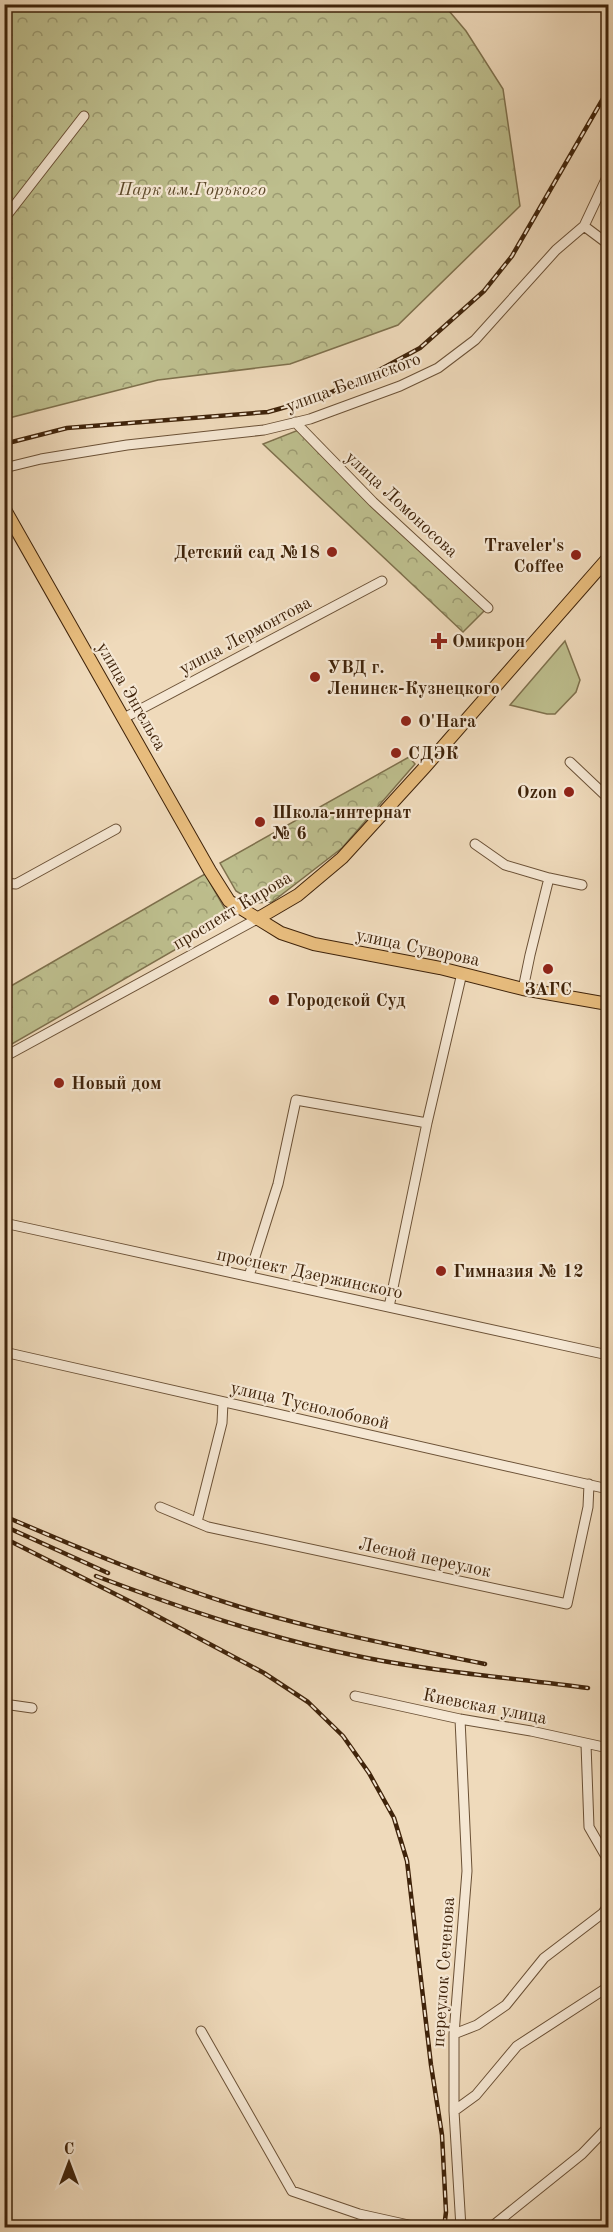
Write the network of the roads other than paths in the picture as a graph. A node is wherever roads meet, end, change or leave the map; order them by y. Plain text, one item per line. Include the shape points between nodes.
1 (84, 116) dead end
2 (609, 175) edge
3 (4, 219) edge
4 (584, 226) junction
5 (609, 244) edge
6 (295, 422) junction
7 (4, 468) edge
8 (4, 508) edge
9 (609, 558) edge
10 (382, 581) dead end
11 (488, 608) dead end
12 (124, 718) junction
13 (570, 762) dead end
14 (609, 798) edge
15 (116, 829) dead end
16 (475, 844) dead end
17 (549, 878) junction
18 (4, 883) edge
19 (582, 885) dead end
20 (229, 901) joint
21 (257, 920) junction
22 (462, 973) junction
23 (524, 989) junction
24 (609, 1004) edge
25 (4, 1057) edge
26 (427, 1123) junction
27 (4, 1223) edge
28 (249, 1276) junction
29 (389, 1307) junction
30 (4, 1352) edge
31 (609, 1355) edge
32 (224, 1402) junction
33 (589, 1484) junction
34 (609, 1489) edge
35 (160, 1507) dead end
36 (197, 1522) junction
37 (355, 1696) dead end
38 (4, 1704) edge
39 (32, 1708) dead end
40 (460, 1719) junction
41 (586, 1744) junction
42 (609, 1749) edge
43 (609, 1860) edge
44 (609, 1906) edge
45 (609, 1987) edge
46 (201, 2031) dead end
47 (454, 2034) junction
48 (454, 2110) junction
49 (609, 2127) edge
50 (422, 2228) edge
51 (461, 2228) edge
52 (490, 2228) edge

1 - 3 street
2 - 4 street
4 - 5 street
4 - 6 street, улица Белинского via 556,250 475,340 438,368 400,386
6 - 7 street, улица Белинского via 264,430 127,445
6 - 11 street, улица Ломоносова via 373,502
8 - 12 main road, улица Энгельса
9 - 21 main road, проспект Кирова via 342,858 298,895
10 - 12 street, улица Лермонтова
12 - 20 main road, улица Энгельса
13 - 14 street
15 - 18 street via 16,885
16 - 17 street via 505,865
17 - 19 street
17 - 23 street
20 - 21 main road, улица Суворова
21 - 22 main road, улица Суворова via 314,944
21 - 25 street, проспект Кирова
22 - 23 main road, улица Суворова
22 - 26 street
23 - 24 main road, улица Суворова
26 - 28 street via 296,1100 278,1184
26 - 29 street
27 - 28 street, проспект Дзержинского
28 - 29 street, проспект Дзержинского
29 - 31 street, проспект Дзержинского
30 - 32 street, улица Туснолобовой
32 - 33 street, улица Туснолобовой
32 - 36 street
33 - 34 street, улица Туснолобовой
33 - 36 street, Лесной переулок via 588,1507 567,1604
35 - 36 street, Лесной переулок
37 - 40 street, Киевская улица
38 - 39 street
40 - 41 street, Киевская улица
40 - 47 street, переулок Сеченова via 467,1871
41 - 42 street, Киевская улица
41 - 43 street via 589,1827
44 - 47 street via 544,1958 506,2005 477,2025
45 - 48 street via 517,2046 476,2095
46 - 50 street via 292,2191 359,2214
47 - 48 street, переулок Сеченова
48 - 51 street, переулок Сеченова
49 - 52 street via 582,2154

